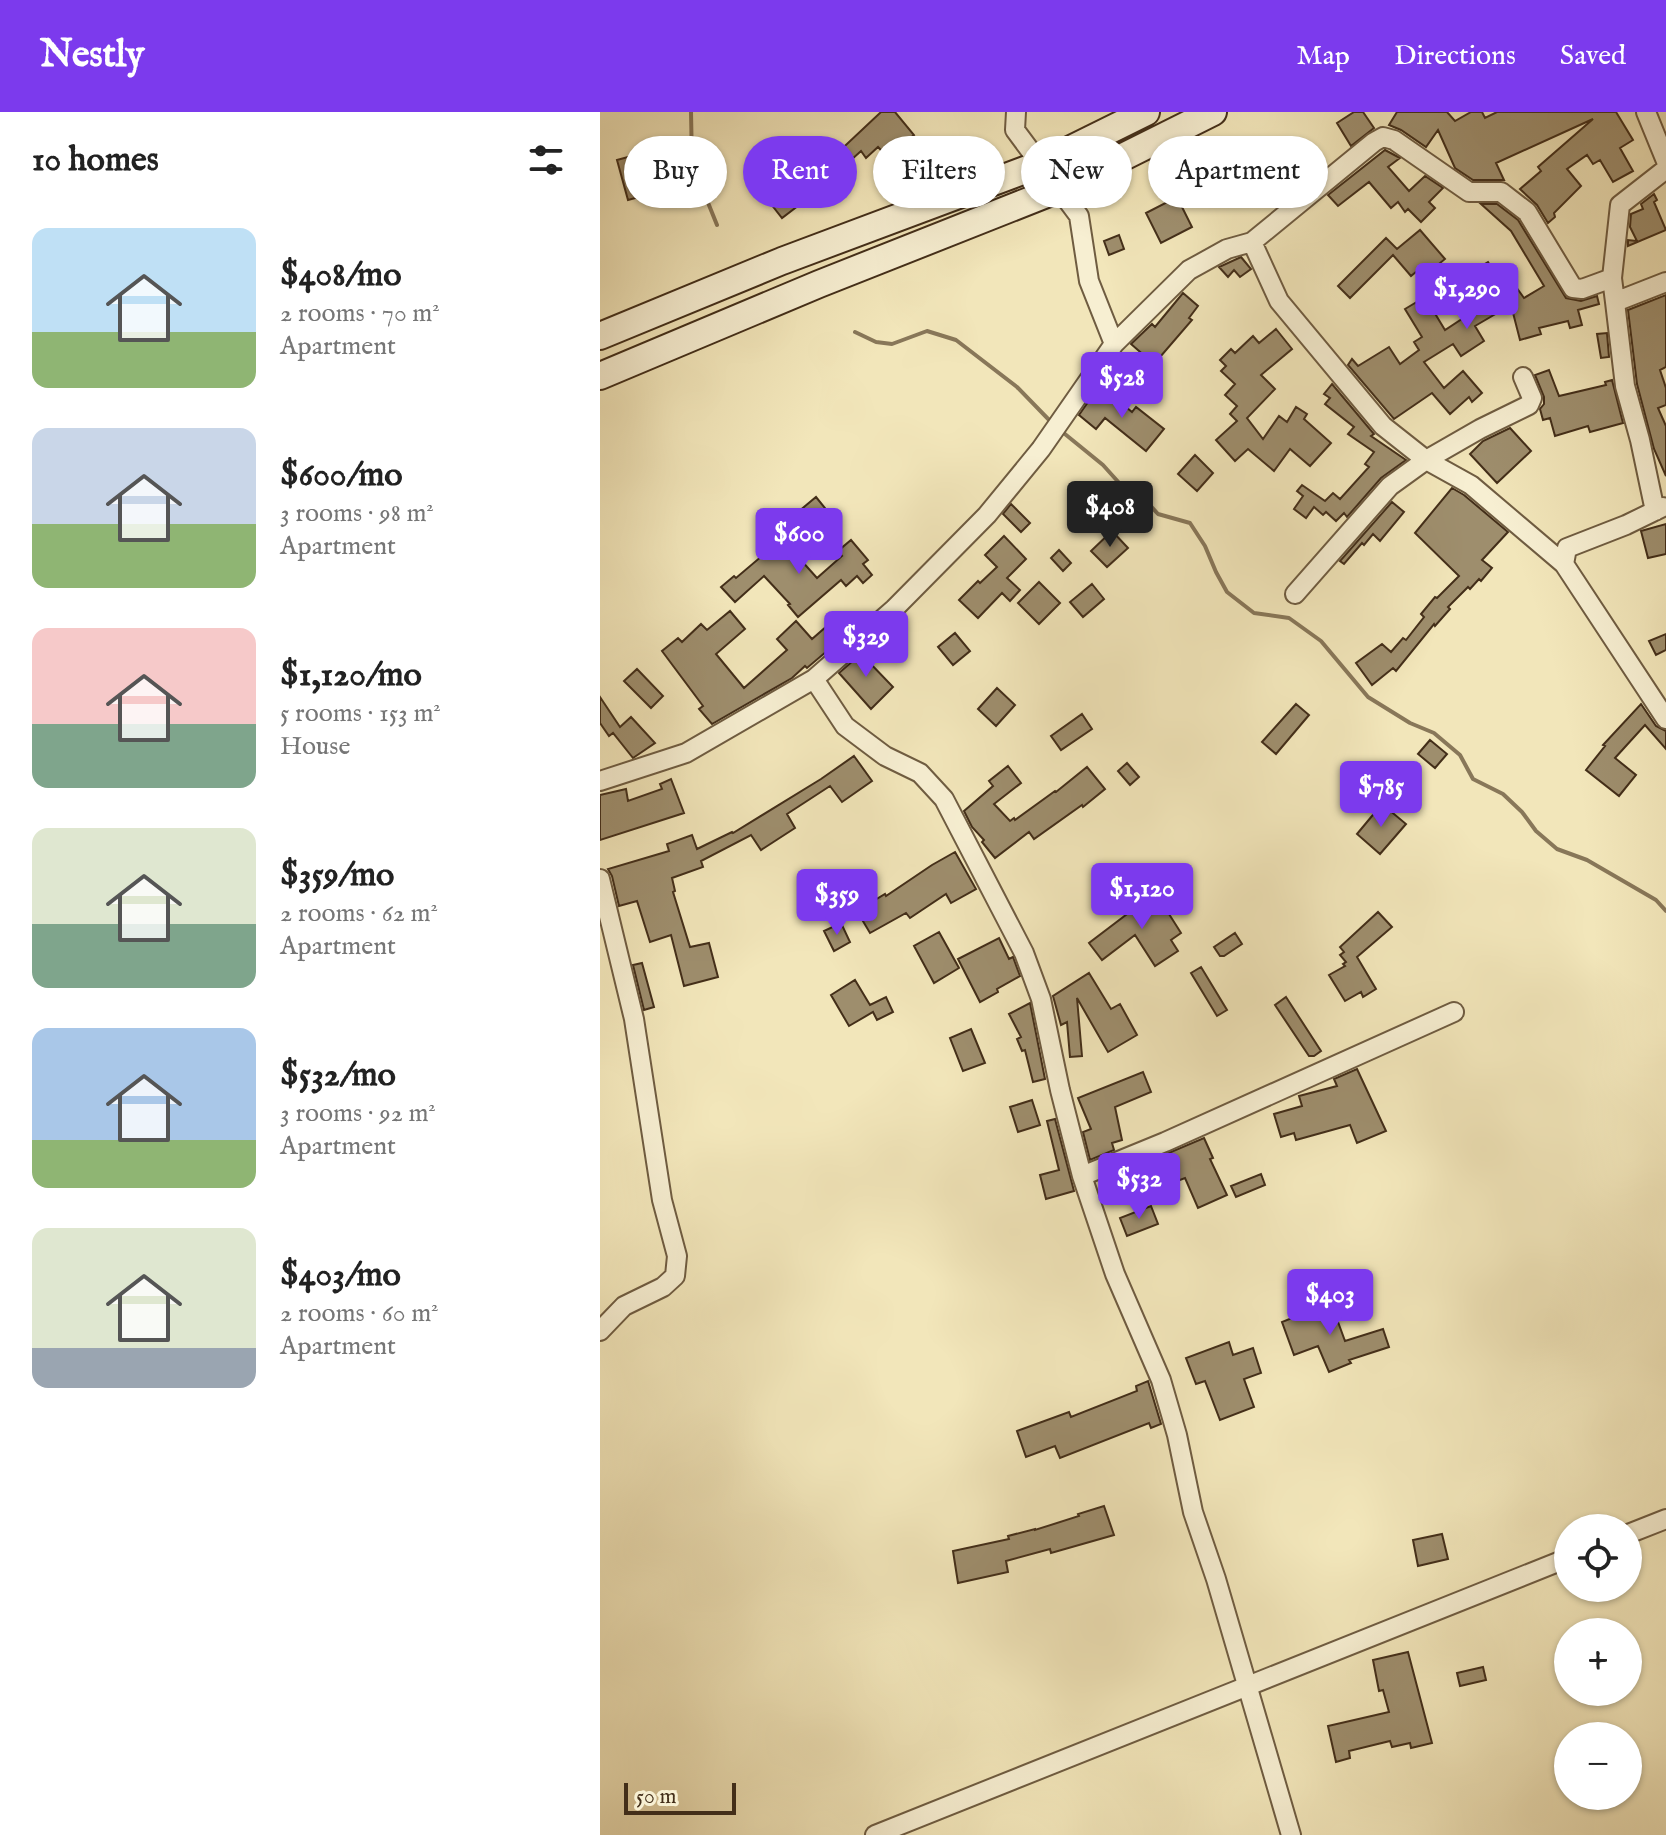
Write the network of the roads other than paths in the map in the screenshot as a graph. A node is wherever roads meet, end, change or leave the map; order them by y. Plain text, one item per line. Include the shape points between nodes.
1 (1016, 112) edge
2 (1146, 112) edge
3 (1213, 112) edge
4 (1646, 112) edge
5 (1098, 136) edge
6 (1021, 138) edge
7 (1132, 152) edge
8 (1666, 161) edge
9 (1666, 169) edge
10 (1021, 171) edge
11 (1021, 204) edge
12 (1073, 208) edge
13 (1252, 242) junction
14 (1612, 278) junction
15 (1666, 282) edge
16 (1615, 302) junction
17 (600, 336) edge
18 (1114, 344) junction
19 (600, 376) edge
20 (1523, 377) dead end
21 (1426, 460) junction
22 (1661, 508) edge
23 (1564, 564) junction
24 (1295, 594) dead end
25 (814, 679) junction
26 (1666, 719) edge
27 (600, 781) edge
28 (600, 879) edge
29 (1454, 1012) dead end
30 (1082, 1176) junction
31 (600, 1331) edge
32 (1666, 1519) edge
33 (1642, 1528) edge
34 (1554, 1564) edge
35 (1247, 1686) junction
36 (875, 1835) edge
37 (1291, 1835) edge

1 - 6 street via 1015,130
2 - 5 main road
3 - 7 main road
4 - 8 street
9 - 14 street via 1620,205
10 - 17 main road
11 - 19 main road
12 - 18 street via 1079,216 1089,281
13 - 14 street via 1383,137 1469,192 1501,192 1527,212 1573,288
13 - 18 street via 1189,270
13 - 21 street via 1279,301 1383,426
14 - 16 street
15 - 16 street
16 - 22 street via 1625,386
18 - 25 street via 987,515 894,609
20 - 21 street via 1532,398 1529,405
21 - 23 street via 1471,485
21 - 24 street via 1390,486
22 - 23 street via 1567,548
23 - 26 street
25 - 27 street via 686,753
25 - 30 street via 845,726 885,756 920,773 944,799 1024,953 1041,999
28 - 31 street via 634,1019 662,1200 677,1256 675,1276 624,1306
29 - 30 street
30 - 35 street via 1115,1274 1161,1380 1193,1512
32 - 33 street
34 - 35 street
35 - 36 street
35 - 37 street

